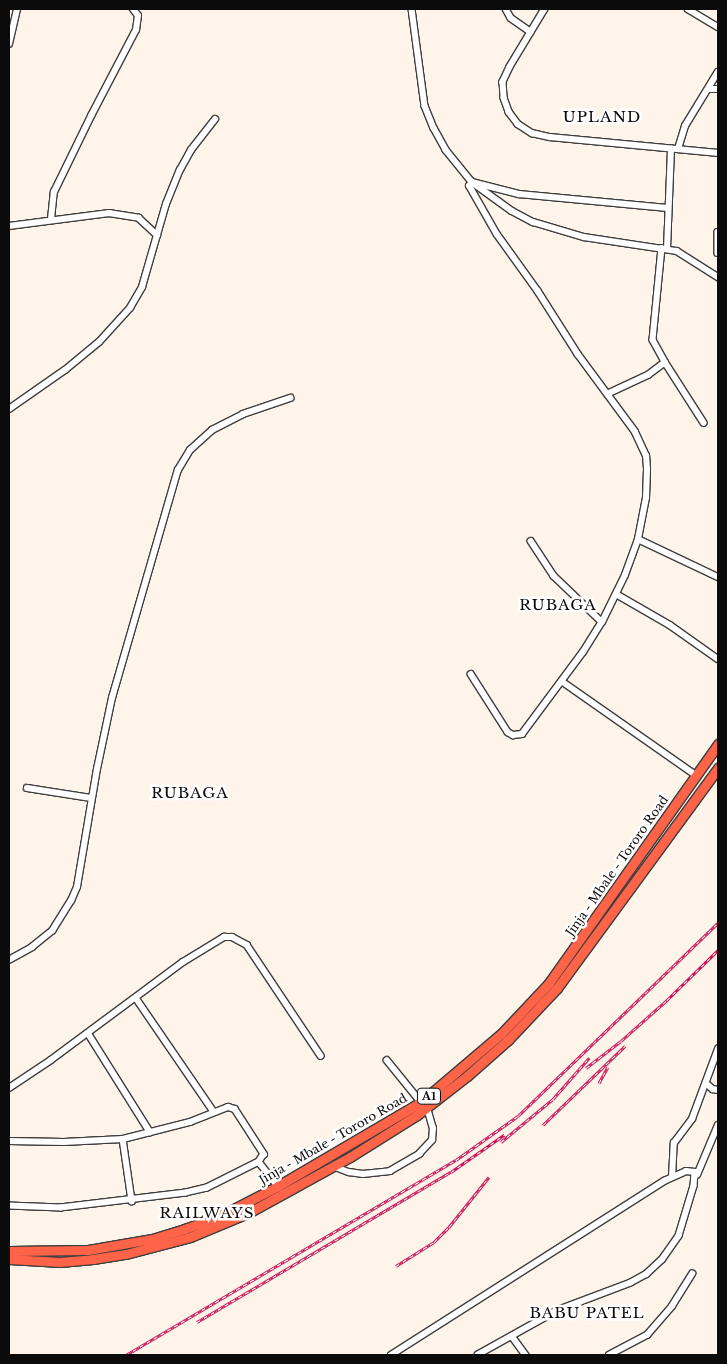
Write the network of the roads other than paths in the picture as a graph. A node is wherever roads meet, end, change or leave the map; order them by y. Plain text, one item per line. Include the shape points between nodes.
1 (17, 9) edge
2 (133, 9) edge
3 (412, 9) edge
4 (506, 9) edge
5 (546, 9) edge
6 (688, 9) edge
7 (718, 26) edge
8 (531, 32) junction
9 (9, 44) edge
10 (718, 72) edge
11 (709, 89) junction
12 (718, 89) edge
13 (215, 119) dead end
14 (674, 149) junction
15 (718, 153) edge
16 (472, 182) junction
17 (667, 208) junction
18 (51, 219) junction
19 (9, 226) edge
20 (718, 232) edge
21 (157, 235) junction
22 (664, 248) junction
23 (718, 253) edge
24 (718, 277) edge
25 (664, 362) junction
26 (607, 394) junction
27 (290, 398) dead end
28 (9, 409) edge
29 (704, 423) dead end
30 (638, 539) junction
31 (531, 541) dead end
32 (718, 577) edge
33 (616, 594) junction
34 (602, 622) junction
35 (718, 659) edge
36 (471, 674) dead end
37 (563, 682) junction
38 (718, 744) edge
39 (718, 768) edge
40 (696, 775) junction
41 (27, 788) dead end
42 (91, 798) junction
43 (9, 960) edge
44 (136, 998) junction
45 (88, 1032) junction
46 (718, 1049) edge
47 (321, 1056) dead end
48 (388, 1060) dead end
49 (706, 1083) junction
50 (9, 1088) edge
51 (718, 1090) edge
52 (424, 1105) junction
53 (214, 1112) junction
54 (718, 1125) edge
55 (150, 1132) junction
56 (123, 1139) junction
57 (9, 1142) edge
58 (259, 1162) junction
59 (700, 1164) junction
60 (334, 1166) junction
61 (686, 1171) junction
62 (697, 1175) junction
63 (672, 1177) junction
64 (278, 1186) junction
65 (132, 1202) junction
66 (9, 1206) edge
67 (9, 1251) edge
68 (9, 1259) edge
69 (692, 1274) dead end
70 (512, 1336) junction
71 (391, 1355) edge
72 (478, 1355) edge
73 (526, 1355) edge
74 (609, 1355) edge

1 - 9 street
2 - 18 street via 138,16 136,30 54,192
3 - 16 street via 425,106 446,150
4 - 8 street via 514,21
5 - 8 street
6 - 7 street
8 - 14 street via 504,82 504,98 518,124 532,133 550,138
10 - 11 street
11 - 12 street
11 - 14 street
13 - 21 street via 180,170
14 - 15 street
14 - 17 street
16 - 17 street via 519,194
16 - 22 street via 512,211 552,229 600,240
16 - 26 street via 470,190 497,235
17 - 22 street
18 - 19 street
18 - 21 street via 109,213 133,216 144,221
20 - 23 street
21 - 28 street via 142,287 114,327 65,370
22 - 24 street via 685,255
22 - 25 street via 653,340
25 - 26 street via 648,375
25 - 29 street
26 - 30 street via 635,432 646,456 646,498
27 - 42 street via 243,414 212,430 190,450 178,470 112,698
30 - 32 street
30 - 33 street
31 - 34 street via 554,576
33 - 34 street
33 - 35 street via 678,630
34 - 37 street
36 - 37 street via 508,732 518,736
37 - 40 street
38 - 40 highway, Jinja - Mbale - Tororo Road / A1
39 - 52 highway, Jinja - Mbale - Tororo Road / A1 via 557,988 508,1040
40 - 52 highway, Jinja - Mbale - Tororo Road / A1 via 549,983 501,1034
41 - 42 street
42 - 43 street via 80,871 71,902 52,931
44 - 45 street
44 - 47 street via 183,962 224,937 232,937 247,945
44 - 53 street
45 - 50 street
45 - 55 street
46 - 49 street
48 - 52 street
49 - 51 street
49 - 63 street via 689,1126 674,1143
52 - 60 highway, Jinja - Mbale - Tororo Road / A1
52 - 60 street via 433,1129 432,1140 419,1154 390,1171 363,1174
52 - 64 highway, Jinja - Mbale - Tororo Road / A1
53 - 55 street
53 - 58 street via 228,1106 236,1109 264,1154
54 - 59 street
55 - 56 street
56 - 57 street
56 - 65 street
58 - 64 street
58 - 65 street via 207,1188
59 - 61 street
59 - 62 street
60 - 68 highway, Jinja - Mbale - Tororo Road / A1 via 248,1213 190,1237 93,1259 60,1262
61 - 62 street via 694,1171
61 - 63 street
62 - 70 street via 679,1236 647,1274 557,1311
63 - 71 street
64 - 67 highway, Jinja - Mbale - Tororo Road / A1 via 216,1218 152,1239 88,1250
65 - 66 street via 61,1208
69 - 74 street via 672,1306 647,1335
70 - 72 street
70 - 73 street

